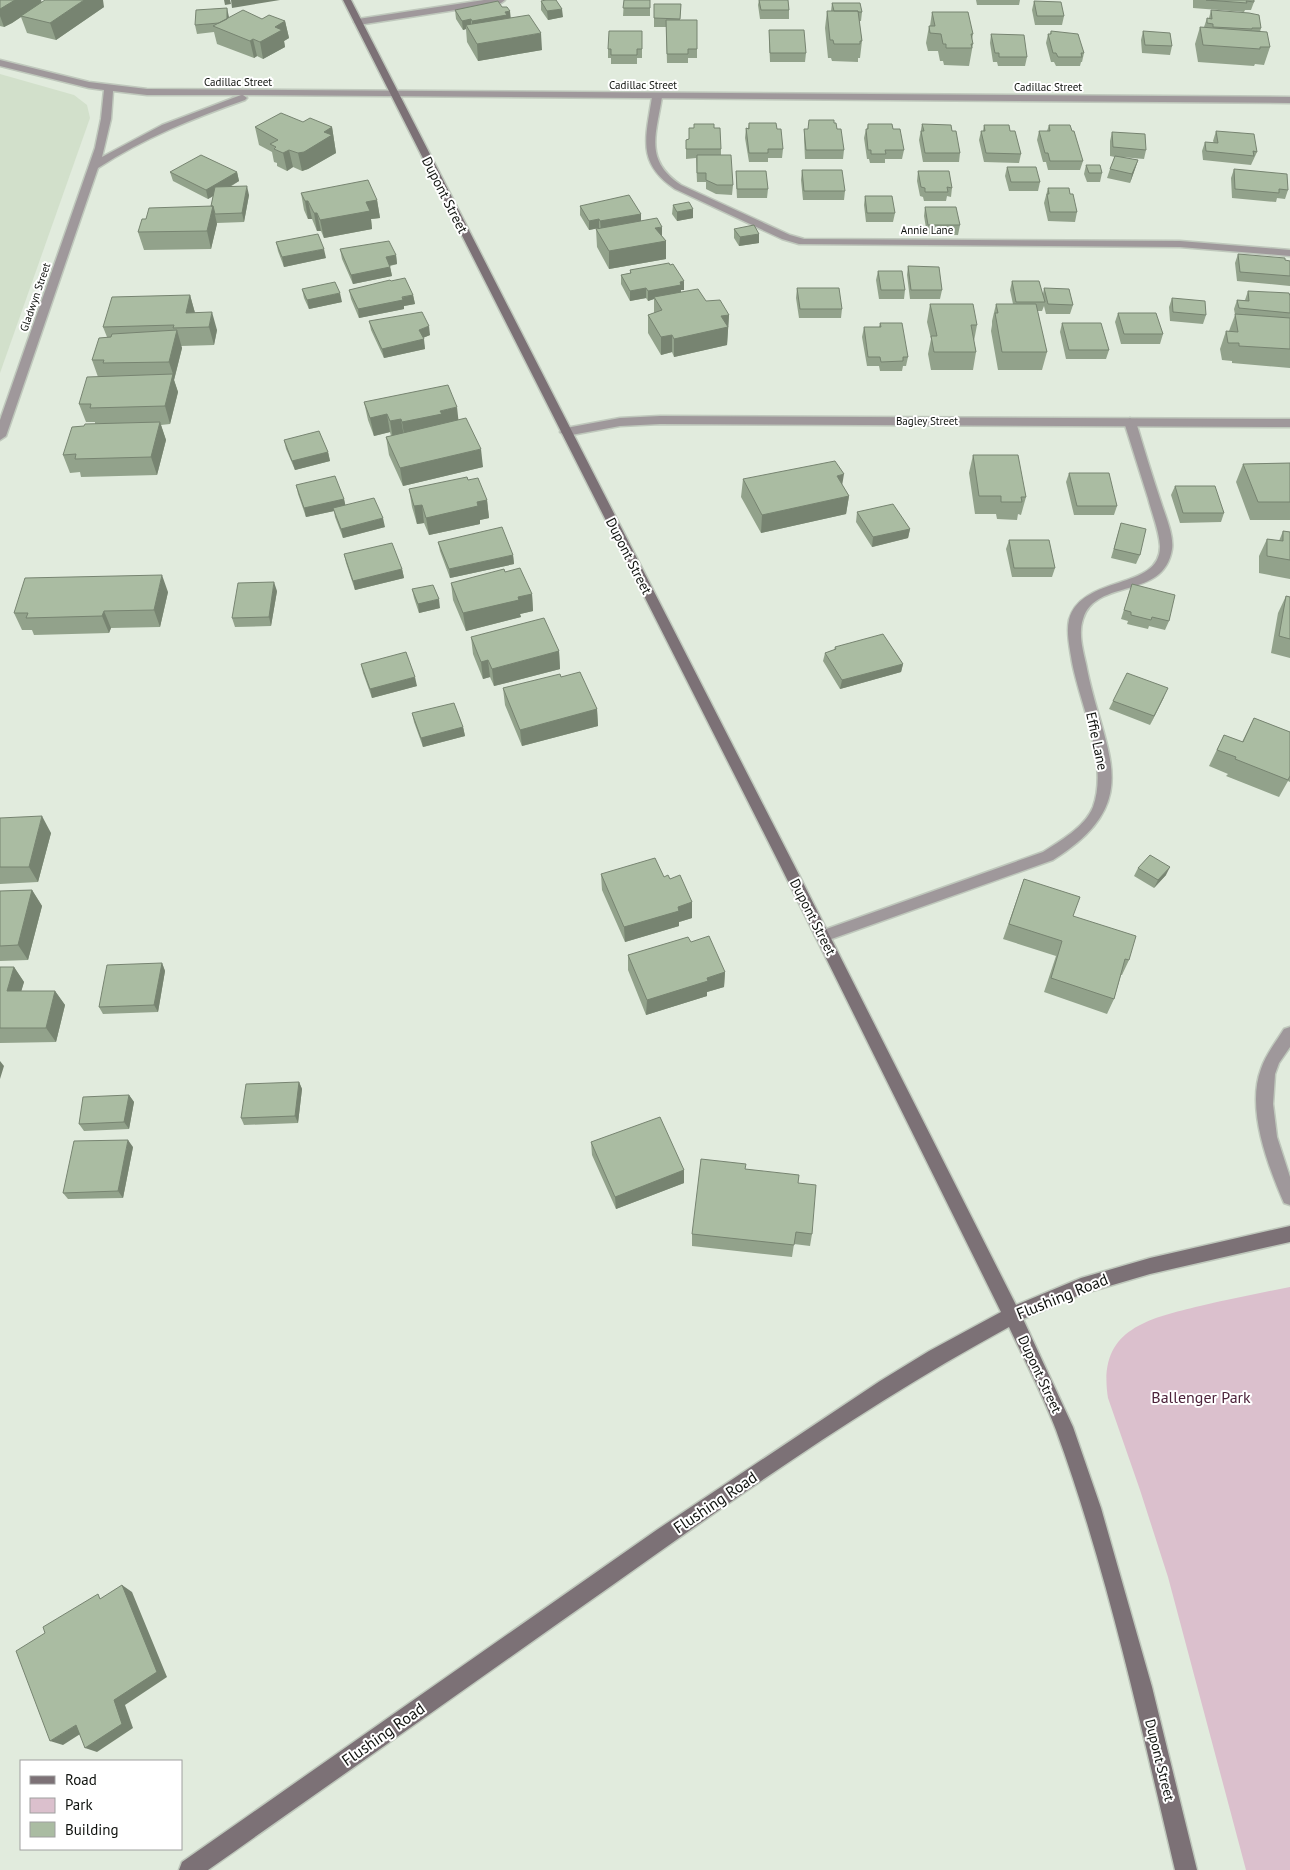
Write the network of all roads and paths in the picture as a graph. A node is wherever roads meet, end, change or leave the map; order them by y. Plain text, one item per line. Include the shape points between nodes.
1 (347, 0) edge
2 (500, 0) edge
3 (358, 22) junction
4 (0, 63) edge
5 (109, 89) junction
6 (255, 93) junction
7 (394, 94) junction
8 (657, 97) junction
9 (1290, 100) edge
10 (94, 166) junction
11 (1290, 253) edge
12 (1130, 422) junction
13 (1290, 423) edge
14 (566, 432) junction
15 (0, 436) edge
16 (823, 936) junction
17 (1290, 1034) edge
18 (1290, 1197) edge
19 (1290, 1234) edge
20 (1013, 1315) junction
21 (190, 1870) edge
22 (1186, 1870) edge

1 - 3 street, Dupont Street
2 - 3 street
3 - 7 street, Dupont Street
4 - 5 street, Cadillac Street
5 - 6 street, Cadillac Street via 155,93
5 - 10 street, Gladwyn Street via 104,131
6 - 7 street, Cadillac Street
6 - 10 street via 161,129
7 - 8 street, Cadillac Street
7 - 14 street, Dupont Street
8 - 9 street, Cadillac Street
8 - 11 street, Annie Lane via 650,148 655,168 664,178 786,237 803,242 1180,244
10 - 15 street, Gladwyn Street
12 - 13 street, Bagley Street
12 - 14 street, Bagley Street via 660,420 620,422
12 - 16 street, Effie Lane via 1162,524 1166,548 1155,572 1092,599 1083,605 1074,623 1078,658 1102,752 1105,790 1101,806 1080,835 1048,856
14 - 16 street, Dupont Street
16 - 20 street, Dupont Street
17 - 18 street via 1267,1074 1266,1104 1270,1141
19 - 20 street, Flushing Road via 1119,1274 1081,1286
20 - 21 street, Flushing Road via 926,1362 774,1462
20 - 22 street, Dupont Street via 1064,1427 1092,1508 1142,1687

